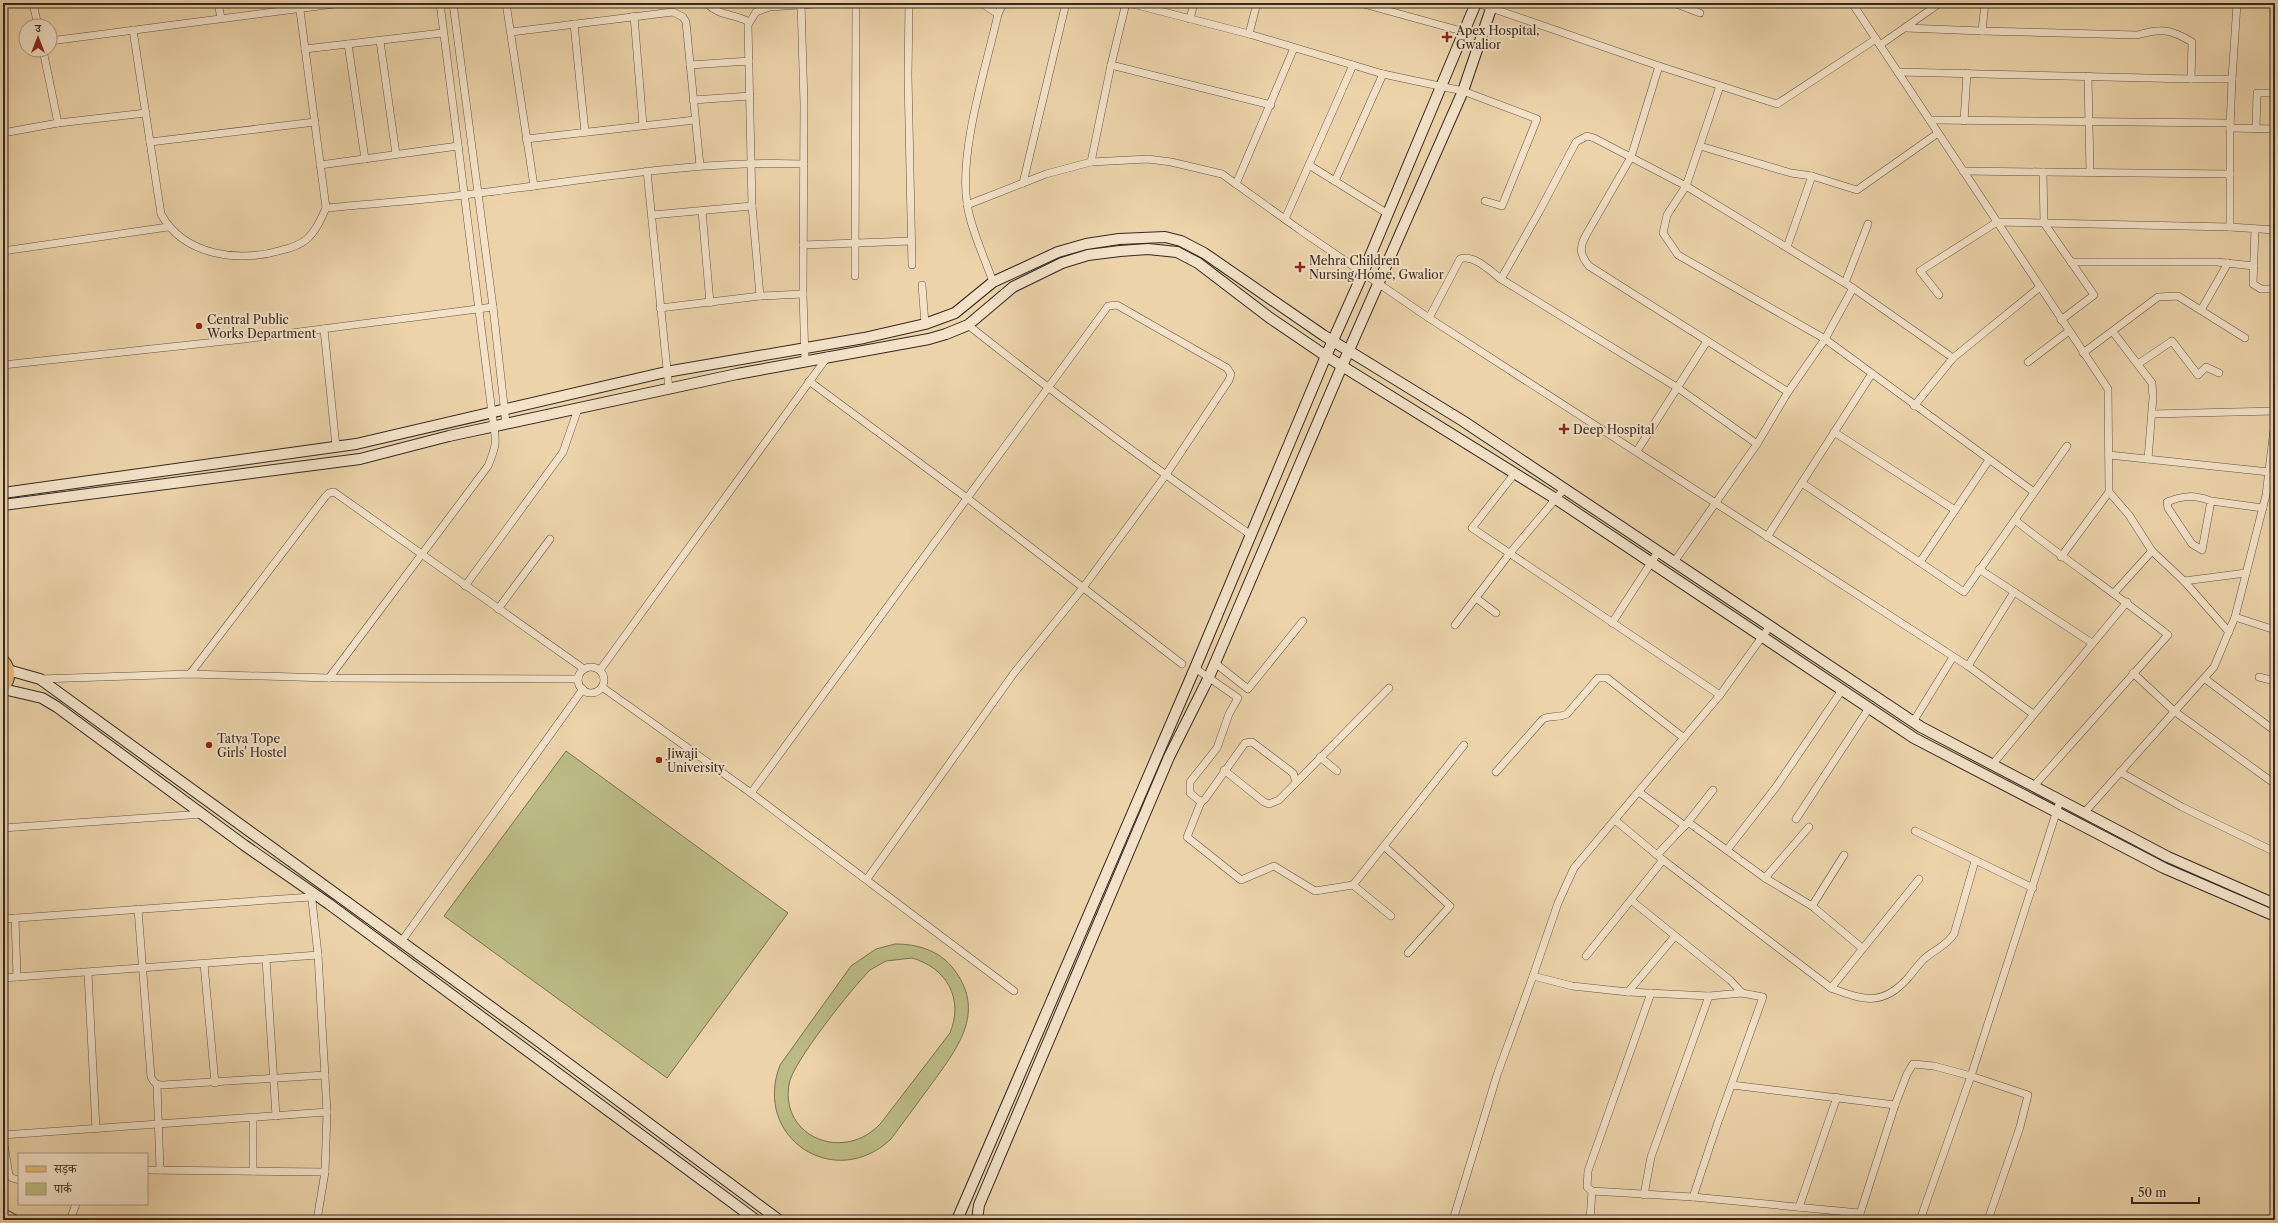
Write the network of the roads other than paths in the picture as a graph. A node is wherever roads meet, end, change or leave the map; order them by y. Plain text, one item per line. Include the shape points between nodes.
1 (33, 3) edge
2 (218, 3) edge
3 (342, 3) edge
4 (440, 3) edge
5 (453, 3) edge
6 (506, 3) edge
7 (706, 3) edge
8 (801, 3) edge
9 (832, 3) edge
10 (856, 3) edge
11 (909, 3) edge
12 (981, 3) edge
13 (1003, 3) edge
14 (1066, 3) edge
15 (1128, 3) edge
16 (1194, 3) edge
17 (1257, 3) edge
18 (1360, 3) edge
19 (1391, 3) edge
20 (1477, 3) edge
21 (1674, 3) edge
22 (1852, 3) edge
23 (1940, 3) edge
24 (1985, 3) edge
25 (2275, 3) edge
26 (299, 5) edge
27 (767, 5) edge
28 (1492, 5) edge
29 (1388, 11) junction
30 (1700, 13) dead end
31 (998, 14) junction
32 (634, 16) junction
33 (36, 18) edge
34 (221, 18) junction
35 (1190, 19) junction
36 (749, 22) junction
37 (574, 24) junction
38 (1906, 28) junction
39 (133, 30) junction
40 (1982, 31) junction
41 (511, 32) junction
42 (1465, 32) junction
43 (442, 33) junction
44 (1249, 34) junction
45 (58, 40) edge
46 (380, 41) junction
47 (1878, 42) junction
48 (348, 44) junction
49 (1294, 48) junction
50 (305, 49) junction
51 (45, 58) edge
52 (749, 61) junction
53 (690, 65) junction
54 (1110, 65) junction
55 (1353, 65) junction
56 (1659, 66) junction
57 (1898, 72) junction
58 (1967, 73) junction
59 (1383, 74) junction
60 (2088, 76) junction
61 (2191, 79) junction
62 (2232, 79) junction
63 (1443, 85) junction
64 (1720, 86) junction
65 (1463, 91) junction
66 (2275, 93) edge
67 (750, 96) junction
68 (693, 100) junction
69 (1271, 105) junction
70 (146, 113) junction
71 (695, 120) junction
72 (1930, 120) junction
73 (1964, 120) junction
74 (315, 122) junction
75 (2089, 122) junction
76 (58, 123) junction
77 (643, 125) junction
78 (2230, 126) junction
79 (2256, 129) junction
80 (2275, 129) edge
81 (585, 132) junction
82 (3, 133) edge
83 (1938, 133) junction
84 (526, 139) junction
85 (150, 142) junction
86 (458, 146) junction
87 (1700, 146) junction
88 (396, 154) junction
89 (1631, 157) junction
90 (365, 159) junction
91 (752, 162) junction
92 (1092, 162) junction
93 (804, 164) junction
94 (320, 165) junction
95 (1309, 165) junction
96 (700, 166) junction
97 (647, 171) junction
98 (1963, 171) junction
99 (2043, 172) junction
100 (2090, 172) junction
101 (2230, 174) junction
102 (1812, 176) junction
103 (1335, 181) junction
104 (1023, 183) junction
105 (1236, 184) junction
106 (534, 186) junction
107 (1686, 186) junction
108 (478, 194) junction
109 (464, 195) junction
110 (1484, 201) dead end
111 (967, 205) junction
112 (752, 206) junction
113 (326, 208) junction
114 (702, 211) junction
115 (1388, 214) junction
116 (652, 215) junction
117 (1285, 219) junction
118 (1997, 222) junction
119 (2044, 222) junction
120 (1868, 224) dead end
121 (2230, 226) junction
122 (168, 227) junction
123 (2255, 229) junction
124 (2275, 230) edge
125 (1148, 237) junction
126 (911, 241) junction
127 (803, 245) junction
128 (855, 245) junction
129 (1787, 247) junction
130 (1148, 249) junction
131 (3, 251) edge
132 (2071, 262) junction
133 (2228, 263) junction
134 (912, 264) dead end
135 (2254, 266) junction
136 (1363, 273) junction
137 (855, 276) dead end
138 (1501, 279) junction
139 (993, 282) junction
140 (1378, 283) junction
141 (1845, 283) junction
142 (922, 285) dead end
143 (2040, 287) junction
144 (1853, 288) junction
145 (2275, 289) edge
146 (803, 294) junction
147 (979, 294) junction
148 (1939, 295) dead end
149 (760, 296) junction
150 (710, 302) junction
151 (990, 305) junction
152 (493, 307) junction
153 (660, 308) junction
154 (480, 309) junction
155 (2201, 310) junction
156 (1429, 318) junction
157 (2061, 320) junction
158 (925, 324) junction
159 (968, 325) junction
160 (324, 329) junction
161 (2069, 331) junction
162 (2113, 332) junction
163 (2246, 338) dead end
164 (1824, 339) junction
165 (1333, 340) junction
166 (1707, 341) junction
167 (805, 347) junction
168 (1349, 350) junction
169 (2083, 352) junction
170 (828, 356) junction
171 (1326, 356) junction
172 (1953, 358) junction
173 (806, 360) junction
174 (2028, 362) dead end
175 (2138, 364) junction
176 (3, 365) edge
177 (1342, 366) junction
178 (666, 372) junction
179 (2219, 373) dead end
180 (1871, 375) junction
181 (809, 381) junction
182 (1047, 388) junction
183 (1678, 388) junction
184 (669, 389) junction
185 (1788, 392) junction
186 (1914, 406) junction
187 (1442, 408) junction
188 (578, 409) junction
189 (504, 410) junction
190 (2275, 411) edge
191 (492, 413) junction
192 (2152, 414) junction
193 (1433, 421) junction
194 (2275, 421) edge
195 (506, 423) junction
196 (494, 427) junction
197 (1834, 432) junction
198 (1756, 444) junction
199 (2067, 446) dead end
200 (336, 447) junction
201 (1637, 451) junction
202 (2109, 455) junction
203 (2148, 459) junction
204 (1989, 460) junction
205 (2269, 472) junction
206 (1515, 473) junction
207 (1165, 476) junction
208 (1802, 483) junction
209 (1564, 489) junction
210 (2034, 492) junction
211 (2109, 492) junction
212 (3, 493) edge
213 (967, 498) junction
214 (1556, 499) junction
215 (2211, 500) junction
216 (1716, 503) junction
217 (3, 505) edge
218 (2263, 508) junction
219 (1955, 510) junction
220 (2015, 520) junction
221 (1251, 534) junction
222 (1767, 537) junction
223 (550, 539) dead end
224 (2152, 551) junction
225 (1658, 552) junction
226 (1510, 553) junction
227 (422, 555) junction
228 (2061, 557) junction
229 (1651, 562) junction
230 (1674, 562) junction
231 (1920, 562) junction
232 (1979, 569) junction
233 (2246, 573) junction
234 (2184, 581) junction
235 (465, 586) junction
236 (1082, 589) junction
237 (2014, 592) junction
238 (2114, 593) junction
239 (1476, 598) junction
240 (2126, 602) junction
241 (498, 609) junction
242 (1496, 613) dead end
243 (2235, 617) junction
244 (1303, 621) dead end
245 (1612, 623) junction
246 (1455, 626) dead end
247 (1770, 626) junction
248 (2275, 630) edge
249 (2229, 632) junction
250 (1762, 636) junction
251 (2092, 643) junction
252 (1953, 657) junction
253 (1215, 663) junction
254 (1182, 664) dead end
255 (6, 665) edge
256 (1968, 666) junction
257 (1195, 668) junction
258 (584, 669) junction
259 (600, 670) junction
260 (2134, 673) junction
261 (190, 674) junction
262 (1209, 677) junction
263 (2259, 677) dead end
264 (328, 678) junction
265 (2204, 678) junction
266 (578, 679) junction
267 (42, 680) junction
268 (2275, 681) edge
269 (602, 687) junction
270 (3, 688) edge
271 (1389, 688) dead end
272 (583, 689) junction
273 (1248, 689) junction
274 (1842, 690) junction
275 (1720, 695) junction
276 (38, 697) junction
277 (1238, 698) junction
278 (1869, 708) junction
279 (2174, 711) junction
280 (2033, 714) junction
281 (1913, 722) junction
282 (2275, 731) edge
283 (1684, 738) junction
284 (1464, 745) dead end
285 (1320, 757) junction
286 (1992, 766) junction
287 (1224, 770) junction
288 (1337, 771) dead end
289 (1496, 772) dead end
290 (2120, 772) junction
291 (1296, 781) junction
292 (2275, 784) edge
293 (2033, 787) junction
294 (1713, 790) dead end
295 (1639, 792) junction
296 (751, 793) junction
297 (2060, 801) junction
298 (1201, 802) junction
299 (2056, 812) junction
300 (2084, 813) junction
301 (203, 814) junction
302 (1796, 819) dead end
303 (1615, 820) junction
304 (1687, 824) junction
305 (1809, 827) dead end
306 (3, 828) edge
307 (1915, 831) dead end
308 (1385, 847) junction
309 (1727, 850) junction
310 (2275, 852) edge
311 (1844, 855) dead end
312 (1660, 858) junction
313 (1975, 861) junction
314 (1766, 878) junction
315 (867, 879) junction
316 (1919, 880) dead end
317 (1353, 885) junction
318 (2033, 888) junction
319 (311, 894) junction
320 (1632, 901) junction
321 (2275, 904) edge
322 (1812, 906) junction
323 (138, 910) junction
324 (1391, 916) dead end
325 (2275, 916) edge
326 (14, 918) junction
327 (3, 919) edge
328 (1675, 936) junction
329 (400, 942) junction
330 (1862, 948) junction
331 (1408, 953) dead end
332 (318, 955) junction
333 (1586, 956) dead end
334 (266, 959) junction
335 (204, 964) junction
336 (143, 968) junction
337 (88, 973) junction
338 (1534, 976) junction
339 (18, 977) junction
340 (3, 978) edge
341 (1831, 988) junction
342 (1014, 991) dead end
343 (1628, 992) junction
344 (1651, 993) junction
345 (1742, 993) junction
346 (1709, 996) junction
347 (325, 1075) junction
348 (1971, 1076) junction
349 (273, 1079) junction
350 (215, 1083) junction
351 (157, 1085) junction
352 (1732, 1085) junction
353 (1837, 1097) junction
354 (1895, 1104) junction
355 (327, 1112) junction
356 (276, 1116) junction
357 (253, 1118) junction
358 (158, 1124) junction
359 (96, 1129) junction
360 (3, 1136) edge
361 (148, 1170) edge
362 (160, 1170) junction
363 (253, 1171) junction
364 (324, 1172) junction
365 (18, 1180) edge
366 (1592, 1191) junction
367 (1644, 1195) junction
368 (1693, 1197) junction
369 (76, 1205) edge
370 (1799, 1207) junction
371 (3, 1214) edge
372 (1859, 1217) edge
373 (14, 1220) edge
374 (70, 1220) edge
375 (317, 1220) edge
376 (756, 1220) edge
377 (779, 1220) edge
378 (957, 1220) edge
379 (977, 1220) edge
380 (1453, 1220) edge
381 (1590, 1220) edge
382 (1920, 1220) edge
383 (1988, 1220) edge

1 - 33 street
2 - 34 street
3 - 26 street
4 - 43 street
5 - 108 street
6 - 41 street
7 - 36 street via 720,14 739,16
8 - 9 street
8 - 27 street
8 - 93 street
10 - 128 street
11 - 126 street
12 - 31 street
13 - 31 street
14 - 104 street
15 - 35 street
15 - 54 street
16 - 35 street
17 - 44 street
18 - 29 street
19 - 29 street
20 - 28 street
20 - 42 main road
21 - 30 street
22 - 47 street
23 - 38 street
24 - 40 street
25 - 62 street via 2238,4
26 - 34 street
26 - 50 street
27 - 36 street via 756,12
28 - 56 street
28 - 65 main road
29 - 42 street
31 - 111 street via 967,151
32 - 37 street
32 - 53 street via 673,12 683,17 686,22
32 - 77 street
34 - 39 street
35 - 44 street
36 - 52 street
37 - 41 street
37 - 81 street
38 - 40 street
38 - 47 street
39 - 45 street
39 - 70 street
40 - 61 street via 2137,35 2157,29 2175,32 2192,42
41 - 84 street
42 - 63 main road
43 - 46 street
43 - 86 street
44 - 49 street
46 - 48 street
46 - 88 street
47 - 57 street
47 - 64 street via 1778,104
48 - 50 street
48 - 90 street
49 - 55 street
49 - 69 street
50 - 74 street
51 - 76 street
52 - 53 street
52 - 67 street
53 - 68 street
54 - 69 street
54 - 92 street
55 - 59 street
55 - 95 street
56 - 64 street
56 - 89 street
57 - 58 street
57 - 72 street
58 - 60 street
58 - 73 street
59 - 63 street
59 - 103 street
60 - 61 street
60 - 75 street
61 - 62 street
62 - 78 street
63 - 65 street
63 - 115 main road
64 - 87 street
65 - 110 street via 1537,119 1502,206
65 - 140 main road
66 - 79 street via 2257,93
67 - 68 street
67 - 91 street
68 - 71 street
69 - 105 street
70 - 76 street
70 - 85 street
71 - 77 street
71 - 96 street
72 - 73 street
72 - 83 street
73 - 75 street
74 - 85 street
74 - 94 street
75 - 78 street
75 - 100 street
76 - 82 street
77 - 81 street
78 - 79 street
78 - 101 street
79 - 80 street
81 - 84 street
83 - 98 street
83 - 102 street via 1858,190
84 - 106 street
85 - 122 street via 161,214
86 - 88 street
86 - 109 street
87 - 102 street via 1791,173
87 - 107 street
88 - 90 street
89 - 107 street
89 - 138 street via 1587,136 1576,142
89 - 166 street via 1583,240 1581,256 1589,266
90 - 94 street
91 - 93 street
91 - 96 street
91 - 112 street
92 - 104 street
92 - 105 street via 1148,159 1171,162 1222,174
93 - 127 street
94 - 113 street
95 - 103 street
95 - 117 street
96 - 97 street
97 - 106 street
97 - 116 street
98 - 99 street
98 - 118 street
99 - 100 street
99 - 119 street
100 - 101 street
101 - 121 street
102 - 129 street
103 - 115 street
104 - 111 street
105 - 117 street
106 - 108 street
107 - 129 street
107 - 164 street via 1667,215 1663,233 1678,255
108 - 109 street
108 - 152 street
109 - 113 street
109 - 154 street
111 - 139 street
112 - 114 street
112 - 149 street
113 - 122 street via 319,224 307,239 295,246 269,254 220,256 180,236
114 - 116 street
114 - 150 street
115 - 136 main road
116 - 153 street
117 - 136 street
118 - 119 street
118 - 143 street
118 - 148 street via 1920,271
119 - 121 street
119 - 132 street
120 - 141 street
121 - 123 street
122 - 131 street
123 - 124 street
123 - 135 street
125 - 130 main road
125 - 139 main road via 1086,244 1058,252
125 - 165 main road via 1165,237 1181,241 1204,253
126 - 128 street
126 - 134 street
127 - 128 street
127 - 146 street
128 - 137 street
129 - 141 street
130 - 151 main road via 1088,255 1062,263 1013,287
130 - 171 main road via 1177,252 1198,263 1270,318
132 - 133 street
132 - 157 street via 2094,295
133 - 135 street
133 - 155 street
135 - 145 street via 2253,284 2261,289
136 - 140 street
136 - 165 main road
138 - 156 street via 1473,259 1460,259
138 - 183 street
139 - 147 main road
140 - 156 street
140 - 168 main road
141 - 144 street
142 - 158 street
143 - 157 street
143 - 172 street
144 - 164 street
144 - 172 street
146 - 149 street
146 - 167 street
147 - 151 main road
147 - 158 main road via 955,314
149 - 150 street
150 - 153 street
151 - 159 main road
152 - 154 street
152 - 189 street
153 - 178 street
154 - 160 street
154 - 191 street
155 - 162 street via 2178,296 2158,297
155 - 163 street
156 - 201 street
157 - 161 street
158 - 167 main road via 864,338
159 - 170 main road via 929,339
159 - 182 street
160 - 176 street
160 - 200 street
161 - 169 street
161 - 174 street
162 - 169 street
162 - 175 street
164 - 180 street
164 - 185 street
165 - 168 main road
165 - 171 main road
166 - 183 street
166 - 185 street
167 - 173 street
167 - 178 main road
168 - 177 main road
168 - 187 main road
169 - 202 street via 2108,390
170 - 173 main road
170 - 181 street
171 - 177 main road
171 - 221 main road
172 - 186 street
173 - 184 main road
175 - 179 street via 2172,341 2198,375 2206,367
175 - 192 street via 2152,383
177 - 193 main road
177 - 253 main road
178 - 184 street
178 - 189 main road
180 - 186 street
180 - 197 street
181 - 213 street
181 - 259 street
182 - 207 street
182 - 207 street via 1111,304 1117,305 1227,368 1231,374 1229,380
182 - 213 street
183 - 198 street
183 - 201 street
184 - 188 main road
185 - 198 street
186 - 204 street
187 - 193 main road
187 - 209 main road
188 - 195 main road
188 - 235 street via 563,452 556,464
189 - 191 main road
189 - 195 street
190 - 192 street
191 - 196 street
191 - 200 main road
192 - 203 street
193 - 206 main road
194 - 205 street
195 - 196 main road
196 - 217 main road via 360,459
196 - 227 street via 497,439 488,466
197 - 208 street
197 - 219 street
198 - 216 street
199 - 210 street
200 - 212 main road
201 - 216 street
202 - 203 street
202 - 211 street
203 - 205 street
204 - 210 street
204 - 219 street
205 - 218 street
206 - 214 main road
206 - 226 street via 1472,528
207 - 221 street
207 - 236 street
208 - 222 street
208 - 231 street
209 - 214 street
209 - 225 main road
210 - 220 street
211 - 224 street
211 - 228 street
213 - 236 street
213 - 296 street
214 - 226 street
214 - 229 main road
215 - 215 street via 2207,522 2202,550 2192,544 2168,508 2168,502 2181,496
215 - 218 street
216 - 222 street
216 - 230 street
218 - 233 street
219 - 231 street
220 - 228 street
220 - 232 street
221 - 257 main road
222 - 252 street
223 - 241 street
224 - 234 street
224 - 238 street
225 - 229 street
225 - 230 main road
226 - 239 street
226 - 245 street
227 - 235 street
227 - 261 street via 341,496 334,492 329,493
227 - 264 street
228 - 238 street
229 - 245 street
229 - 250 main road
230 - 247 main road
231 - 232 street via 1964,592
232 - 237 street
233 - 234 street
233 - 243 street
234 - 249 street
235 - 241 street
236 - 254 street
236 - 315 street via 1014,673
237 - 251 street
237 - 256 street
238 - 240 street
239 - 242 street
239 - 246 street
240 - 251 street
240 - 260 street via 2168,635
241 - 258 street
243 - 248 street
243 - 249 street
244 - 273 street
245 - 275 street
247 - 250 street
247 - 281 main road
249 - 265 street via 2214,667
250 - 274 main road
250 - 275 street
251 - 280 street
252 - 256 street
252 - 281 street
253 - 262 main road
253 - 273 street
255 - 267 main road
255 - 270 main road via 8,676
256 - 280 street
257 - 262 street
257 - 378 main road
258 - 259 street via 592,667
258 - 266 street
259 - 269 street via 604,678
260 - 279 street
260 - 293 street
261 - 264 street
261 - 267 street
262 - 277 street
262 - 379 main road via 1169,757 982,1198
263 - 268 street
264 - 266 street
265 - 279 street
265 - 282 street
266 - 272 street
267 - 276 main road
267 - 329 main road
269 - 272 street via 590,692
269 - 296 street
270 - 276 main road
271 - 285 street
272 - 329 street
273 - 277 street
274 - 278 main road
274 - 309 street via 1776,787
275 - 283 street
276 - 301 main road via 57,707
277 - 298 street via 1229,714 1217,748 1190,782 1190,793
278 - 299 main road via 1914,738
278 - 302 street
279 - 290 street
279 - 292 street
280 - 286 street
281 - 286 main road
283 - 289 street via 1607,678 1598,678 1567,714 1549,716 1543,720
283 - 295 street
284 - 308 street
285 - 288 street
285 - 291 street
286 - 293 main road
287 - 291 street via 1269,804 1279,800
287 - 291 street via 1245,743 1252,742 1293,773
287 - 298 street
290 - 300 street
290 - 310 street via 2182,807
293 - 297 main road
294 - 304 street
295 - 303 street
295 - 304 street
296 - 315 street
297 - 299 street
297 - 300 main road
298 - 317 street via 1187,837 1241,880 1274,866 1315,891
299 - 318 street
299 - 325 main road via 2171,872
300 - 321 main road via 2174,860
301 - 306 street
301 - 319 main road
303 - 312 street
303 - 338 street via 1574,868 1558,902
304 - 309 street
304 - 312 street
305 - 314 street
307 - 313 street
308 - 317 street
308 - 331 street via 1450,906
309 - 314 street
311 - 322 street
312 - 320 street
312 - 341 street
313 - 318 street
313 - 341 street via 1954,934 1948,943 1923,959 1890,995 1868,1000
314 - 322 street
315 - 342 street
316 - 330 street
317 - 324 street
318 - 348 street via 2012,944
319 - 323 street
319 - 332 street
319 - 376 main road
320 - 328 street
320 - 333 street
322 - 330 street
323 - 326 street
323 - 336 street
326 - 327 street
326 - 339 street
328 - 343 street
328 - 345 street via 1730,980
329 - 377 main road
330 - 341 street
332 - 334 street
332 - 347 street
334 - 335 street
334 - 349 street
335 - 336 street
335 - 350 street
336 - 337 street
336 - 351 street via 151,1077
337 - 339 street
337 - 359 street
338 - 343 street via 1572,986
338 - 380 street via 1498,1075
339 - 340 street
343 - 344 street
344 - 346 street
344 - 366 street via 1588,1171 1587,1187
345 - 346 street
345 - 352 street via 1763,997
346 - 367 street via 1651,1157
347 - 349 street
347 - 355 street
348 - 354 street via 1934,1066 1913,1064
348 - 382 street
348 - 383 street via 2028,1095
349 - 350 street
349 - 356 street
350 - 351 street
351 - 358 street
352 - 353 street
352 - 368 street
353 - 354 street
353 - 370 street
354 - 372 street
355 - 356 street
355 - 364 street
356 - 357 street
357 - 358 street
357 - 363 street
358 - 359 street
358 - 362 street
359 - 360 street
360 - 365 street via 9,1175
361 - 362 street
362 - 363 street
363 - 364 street
364 - 375 street
366 - 367 street
366 - 381 street
367 - 368 street
368 - 370 street
369 - 374 street
370 - 372 street
371 - 373 main road

